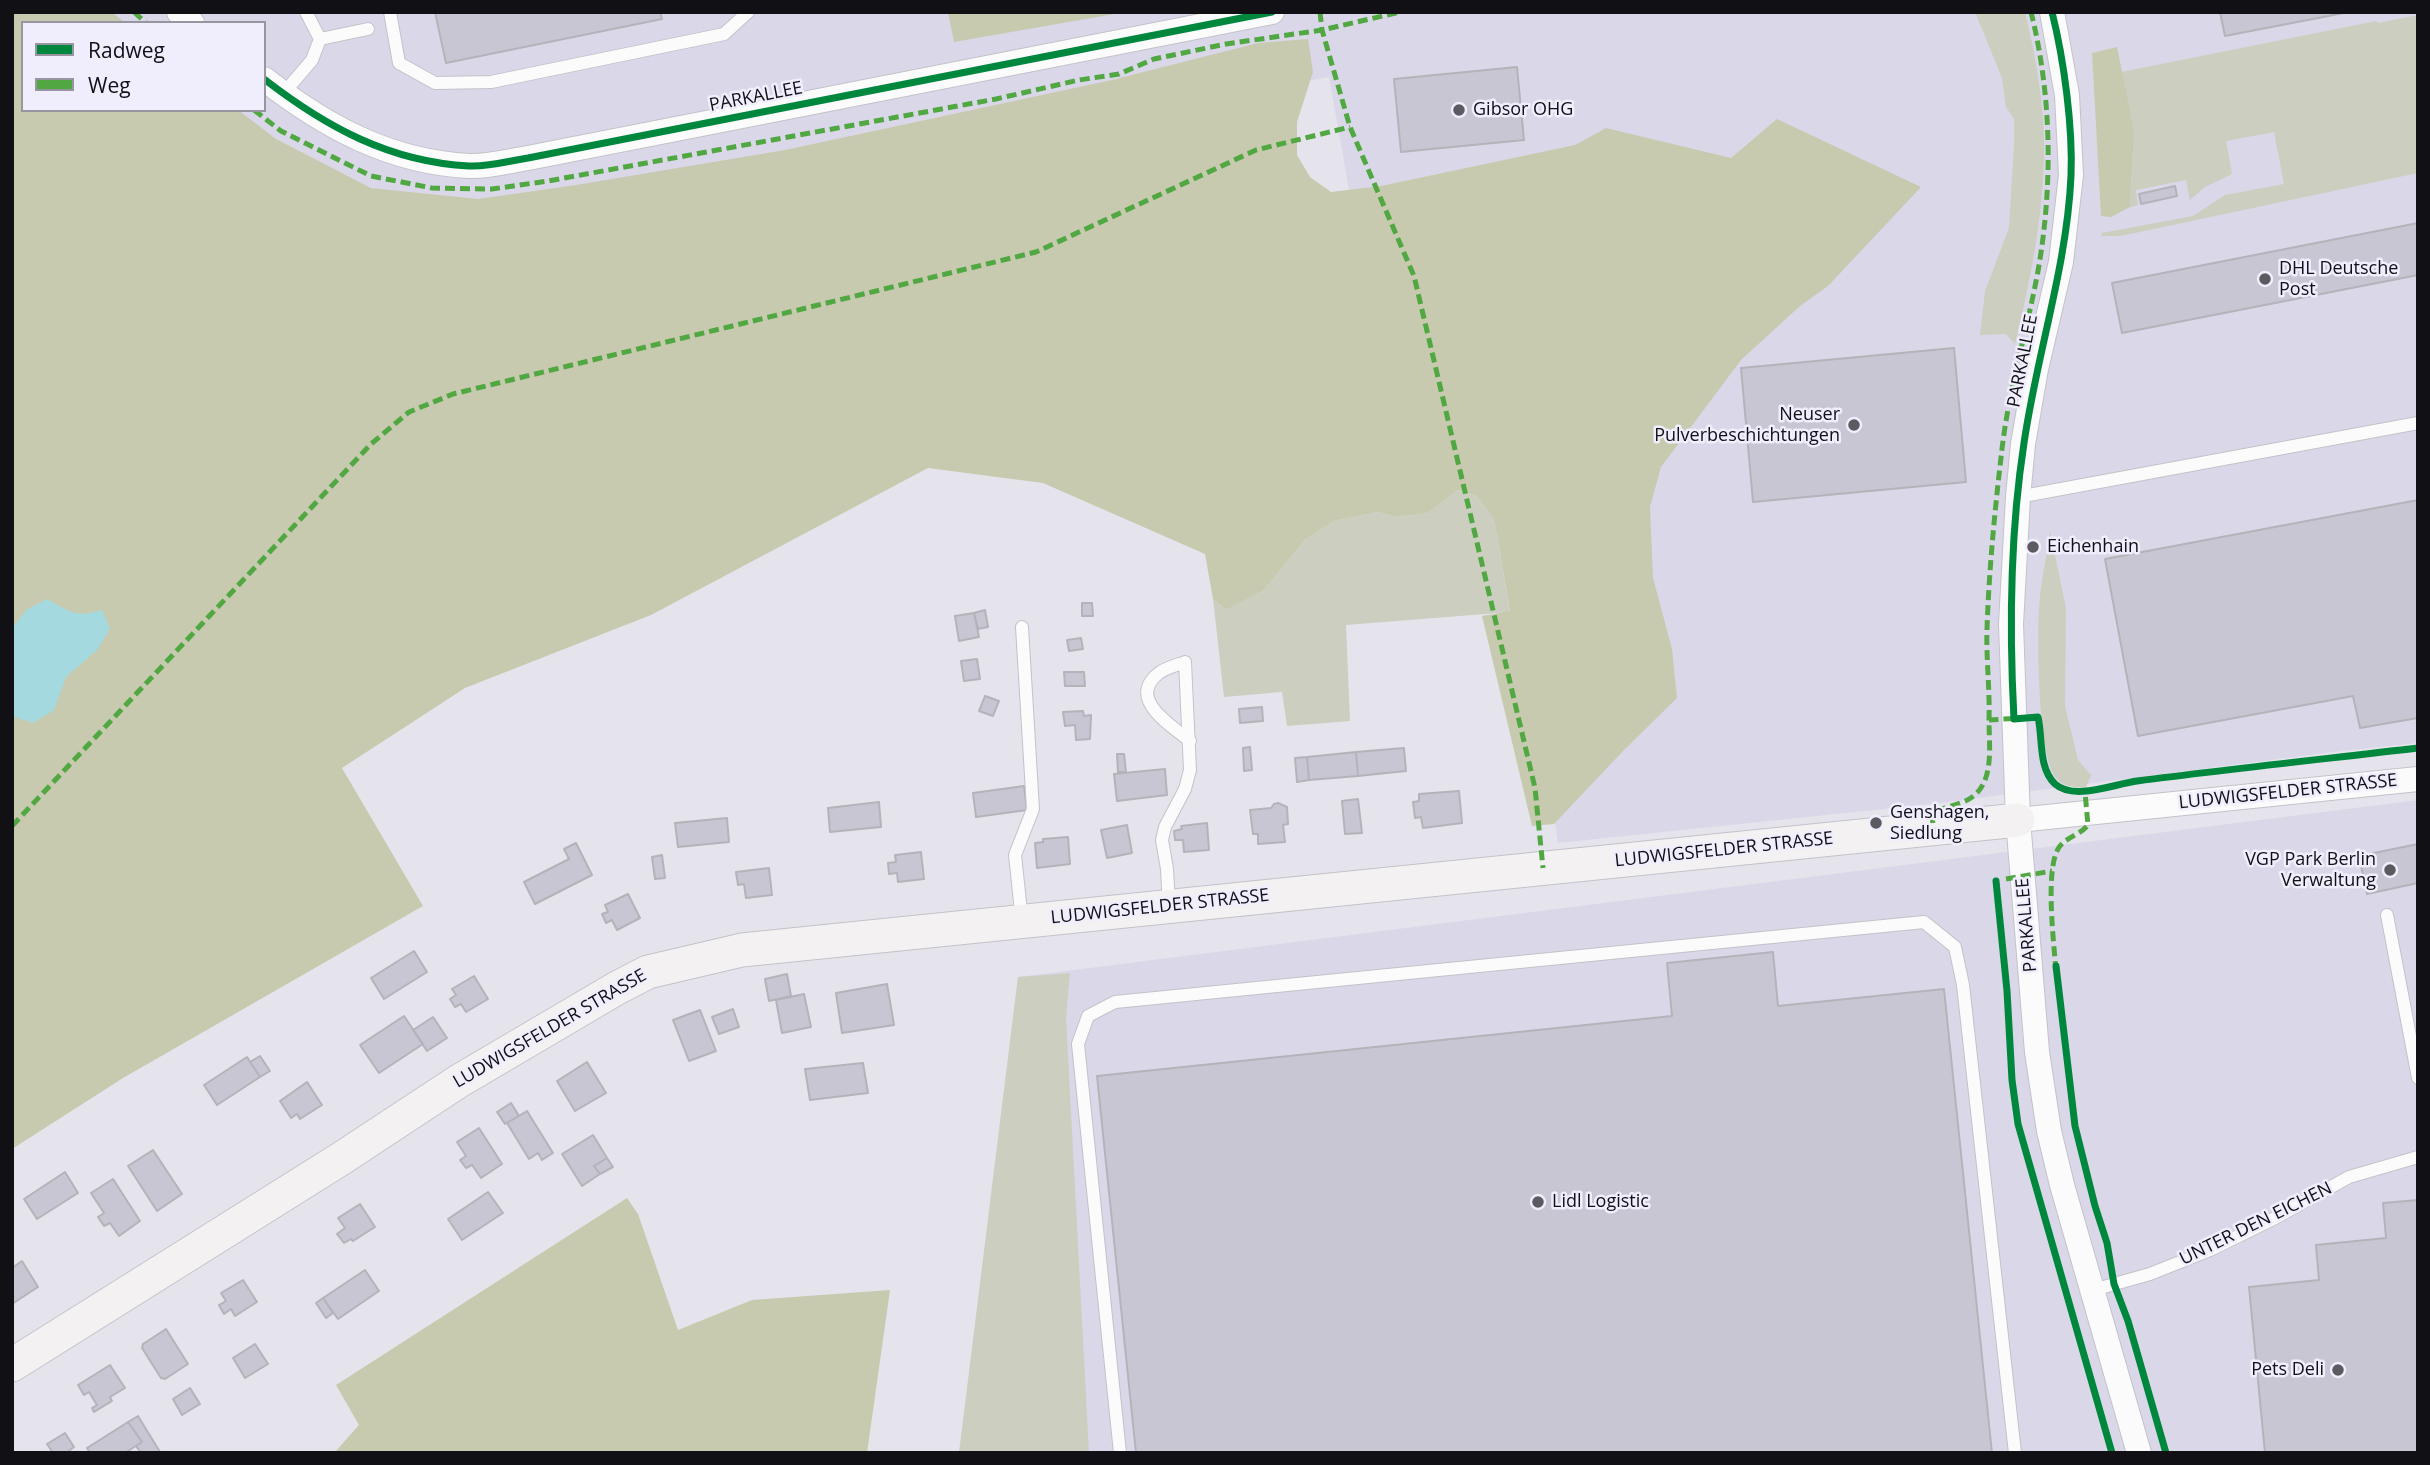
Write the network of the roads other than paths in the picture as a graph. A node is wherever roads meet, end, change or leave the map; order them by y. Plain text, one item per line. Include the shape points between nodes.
1 (306, 12) edge
2 (390, 12) edge
3 (748, 12) edge
4 (1272, 12) edge
5 (2052, 12) edge
6 (368, 29) dead end
7 (320, 39) junction
8 (274, 86) edge
9 (2418, 423) edge
10 (2018, 497) junction
11 (1022, 627) dead end
12 (1190, 741) junction
13 (2418, 779) edge
14 (2018, 820) junction
15 (1169, 906) junction
16 (2387, 915) dead end
17 (1022, 921) junction
18 (2418, 1078) edge
19 (2418, 1157) edge
20 (2093, 1290) junction
21 (12, 1365) edge
22 (1120, 1453) edge
23 (2015, 1453) edge
24 (2139, 1453) edge

1 - 7 lane
2 - 3 lane via 399,64 435,83 491,82 724,34
4 - 8 street, PARKALLEE via 472,166 426,161 374,146 343,132
5 - 10 street, PARKALLEE via 2067,95 2071,175 2061,262 2036,369
6 - 7 lane
7 - 8 lane via 312,60
9 - 10 lane
10 - 14 street, PARKALLEE via 2011,624
11 - 17 lane via 1033,809 1015,855
12 - 12 lane via 1187,702 1185,662 1159,673 1147,695 1150,707
12 - 15 lane via 1191,769 1161,840
13 - 14 street, LUDWIGSFELDER STRASSE
14 - 15 street, LUDWIGSFELDER STRASSE
14 - 20 street, PARKALLEE via 2042,1093 2062,1185
15 - 17 street, LUDWIGSFELDER STRASSE
16 - 18 lane
17 - 21 street, LUDWIGSFELDER STRASSE via 742,950 648,972 458,1081
19 - 20 lane, UNTER DEN EICHEN via 2349,1177 2199,1255
20 - 24 street, PARKALLEE
22 - 23 lane via 1078,1044 1088,1016 1115,1002 1924,922 1955,947 1963,985

